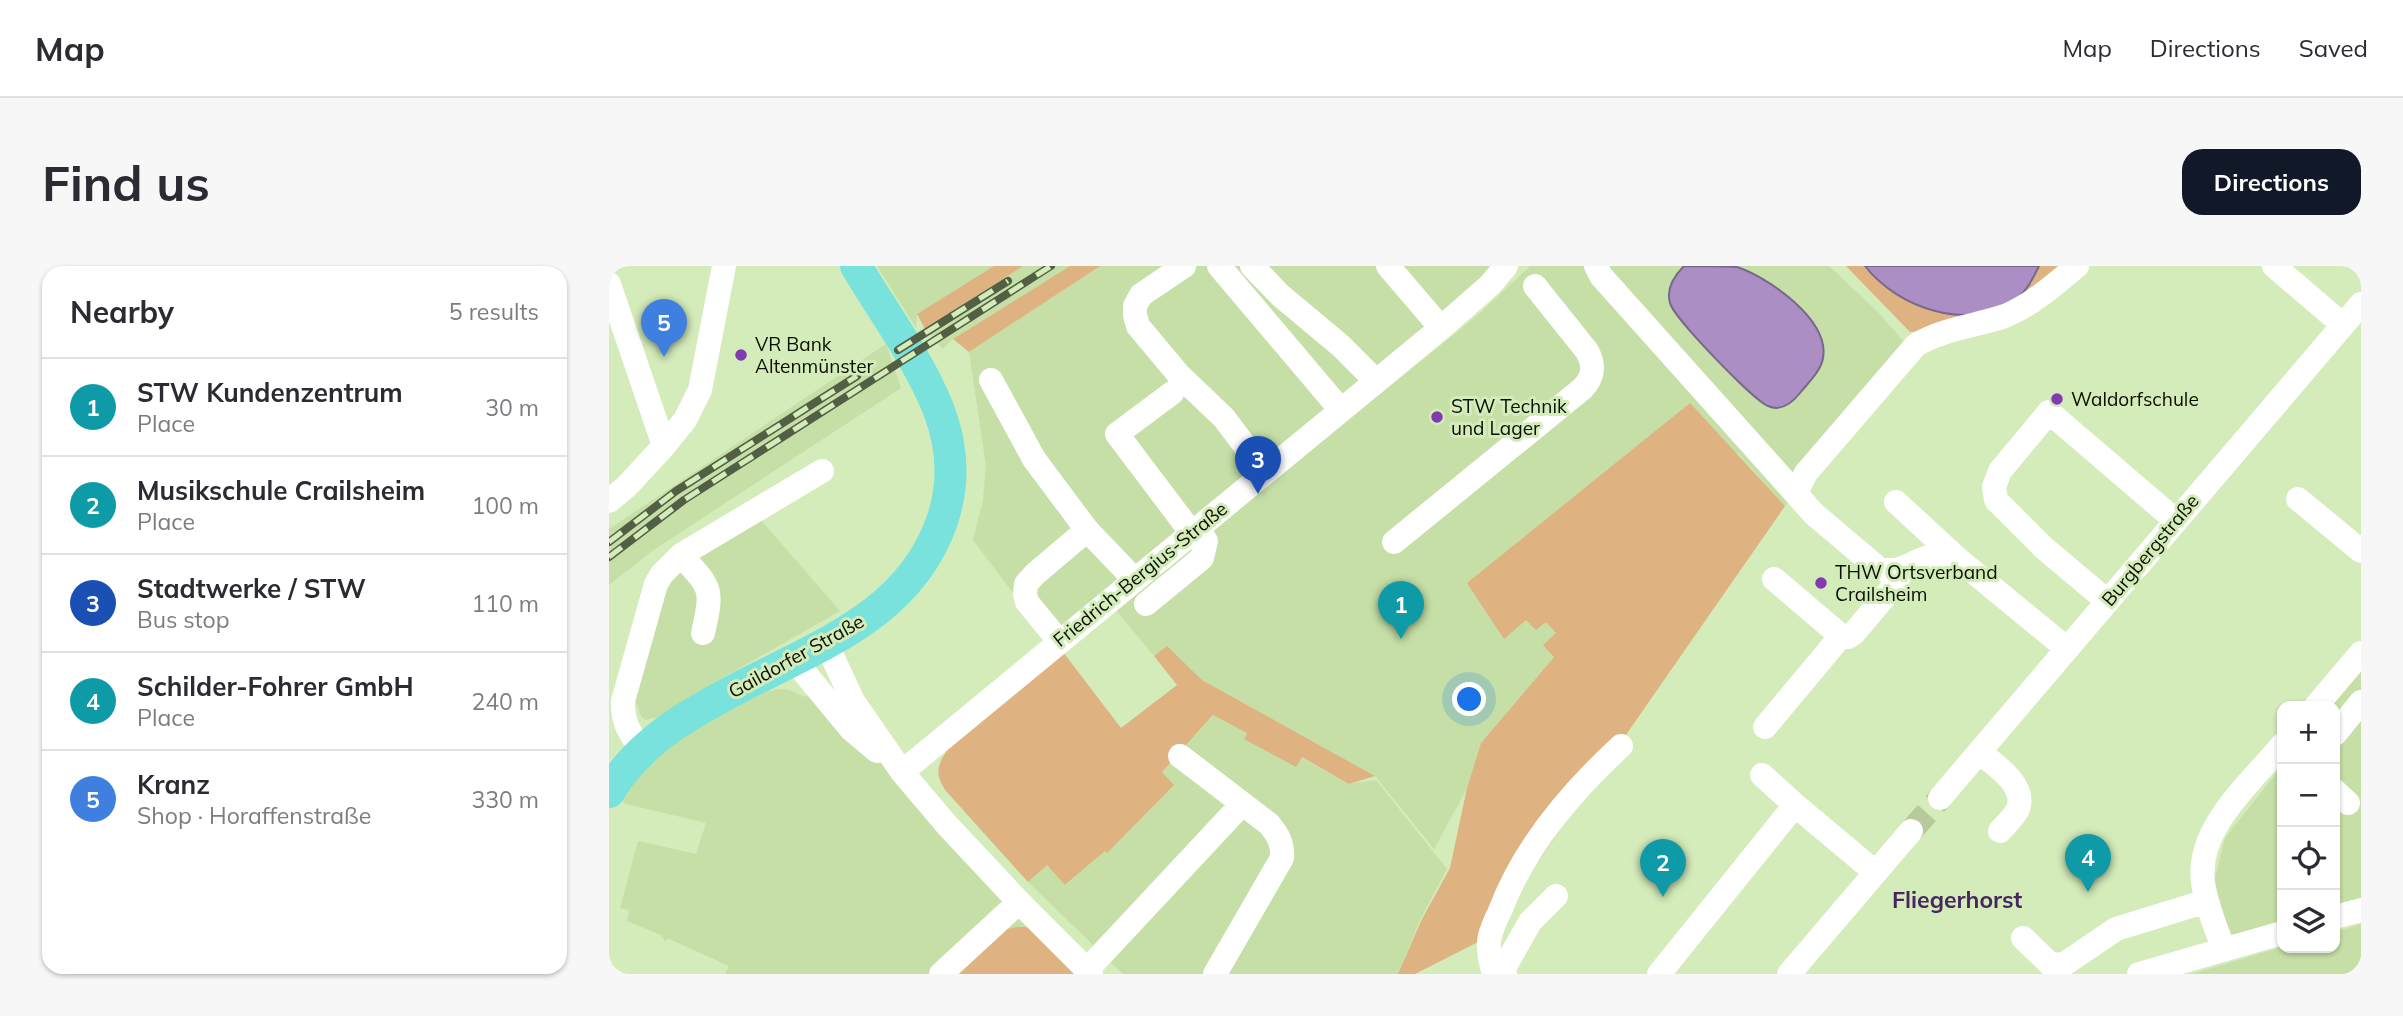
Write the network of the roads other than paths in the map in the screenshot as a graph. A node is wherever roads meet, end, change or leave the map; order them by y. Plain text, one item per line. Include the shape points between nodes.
1 (724, 266) edge
2 (856, 266) edge
3 (1184, 266) edge
4 (1219, 266) edge
5 (1252, 266) edge
6 (1388, 266) edge
7 (1506, 266) edge
8 (1596, 266) edge
9 (2077, 266) edge
10 (2274, 266) edge
11 (609, 284) edge
12 (1535, 286) dead end
13 (2361, 304) edge
14 (2343, 325) junction
15 (1441, 327) junction
16 (991, 380) dead end
17 (1375, 380) junction
18 (1171, 393) dead end
19 (1340, 409) junction
20 (664, 446) junction
21 (822, 471) dead end
22 (1264, 471) junction
23 (1796, 493) junction
24 (2298, 499) dead end
25 (609, 501) edge
26 (1896, 502) dead end
27 (2175, 520) junction
28 (1087, 530) junction
29 (1193, 530) junction
30 (1394, 542) dead end
31 (2361, 551) edge
32 (681, 555) junction
33 (1959, 560) junction
34 (1904, 569) junction
35 (1774, 579) dead end
36 (1131, 581) junction
37 (2106, 601) junction
38 (703, 633) dead end
39 (1841, 636) junction
40 (1059, 640) junction
41 (826, 643) junction
42 (2066, 648) junction
43 (2361, 653) edge
44 (795, 660) junction
45 (2320, 701) edge
46 (2361, 702) edge
47 (1765, 727) dead end
48 (2340, 728) edge
49 (1621, 746) dead end
50 (642, 750) junction
51 (2277, 751) edge
52 (1979, 752) junction
53 (1180, 756) dead end
54 (902, 772) junction
55 (1762, 775) dead end
56 (609, 792) edge
57 (1940, 797) tunnel mouth
58 (1242, 804) junction
59 (1795, 805) junction
60 (1911, 831) tunnel mouth
61 (2000, 831) dead end
62 (1875, 872) junction
63 (1556, 896) dead end
64 (1019, 901) junction
65 (2207, 901) junction
66 (2361, 910) edge
67 (2340, 916) edge
68 (2277, 934) edge
69 (2023, 938) dead end
70 (2224, 950) junction
71 (1089, 972) edge
72 (2148, 972) edge
73 (941, 974) edge
74 (1215, 974) edge
75 (1494, 974) edge
76 (1505, 974) edge
77 (1659, 974) edge
78 (1789, 974) edge

1 - 20 street via 700,390 685,420
2 - 41 main road, Gaildorfer Straße via 913,356 938,408 952,468 949,499 935,538 910,581 876,612
3 - 22 street via 1141,296 1135,306 1138,326 1171,367 1224,418
4 - 19 street
5 - 17 street
6 - 15 street
7 - 15 street, Friedrich-Bergius-Straße
8 - 23 street
9 - 23 street via 2033,301 2008,314 1931,336 1916,345 1806,473
10 - 14 street
11 - 20 street
12 - 30 street via 1587,351 1592,376 1582,389
13 - 14 street, Burgbergstraße
14 - 27 street, Burgbergstraße
15 - 17 street, Friedrich-Bergius-Straße
16 - 28 street via 1034,459
17 - 19 street, Friedrich-Bergius-Straße
18 - 29 street via 1117,434
19 - 22 street, Friedrich-Bergius-Straße
20 - 25 street
21 - 32 street
22 - 29 street, Friedrich-Bergius-Straße
23 - 34 street via 1879,569
24 - 31 street
26 - 33 street
27 - 37 street, Burgbergstraße
27 - 37 street via 2049,412 2000,471 1994,487 1996,500
28 - 36 street
28 - 40 street via 1026,584 1027,602
29 - 36 street, Friedrich-Bergius-Straße
29 - 36 street via 1206,541 1202,558 1152,611
32 - 38 street via 707,587 711,600
32 - 50 street via 656,584 624,701 625,726
33 - 34 street via 1931,556
33 - 42 street
34 - 39 street via 1854,634
35 - 39 street
36 - 40 street, Friedrich-Bergius-Straße
37 - 42 street, Burgbergstraße
39 - 47 street
40 - 54 street, Friedrich-Bergius-Straße
41 - 44 main road, Gaildorfer Straße
41 - 54 street via 853,701
42 - 52 street, Burgbergstraße
43 - 45 street
44 - 50 main road, Gaildorfer Straße via 697,710
44 - 54 street via 851,729
46 - 48 street
49 - 75 street via 1568,801 1511,881 1489,939
50 - 56 main road, Gaildorfer Straße
51 - 65 street via 2210,835 2202,863
52 - 57 street, Burgbergstraße
52 - 61 street via 2005,774 2018,793 2018,808
53 - 58 street
54 - 64 street
55 - 59 street
58 - 71 street
58 - 74 street via 1278,835 1282,858
59 - 62 street
59 - 77 street
60 - 62 street
62 - 78 street
63 - 76 street via 1530,922 1504,968
64 - 71 street
64 - 73 street
65 - 69 street via 2116,929 2063,965 2050,964
65 - 70 street
66 - 67 street
68 - 70 street
70 - 72 street

